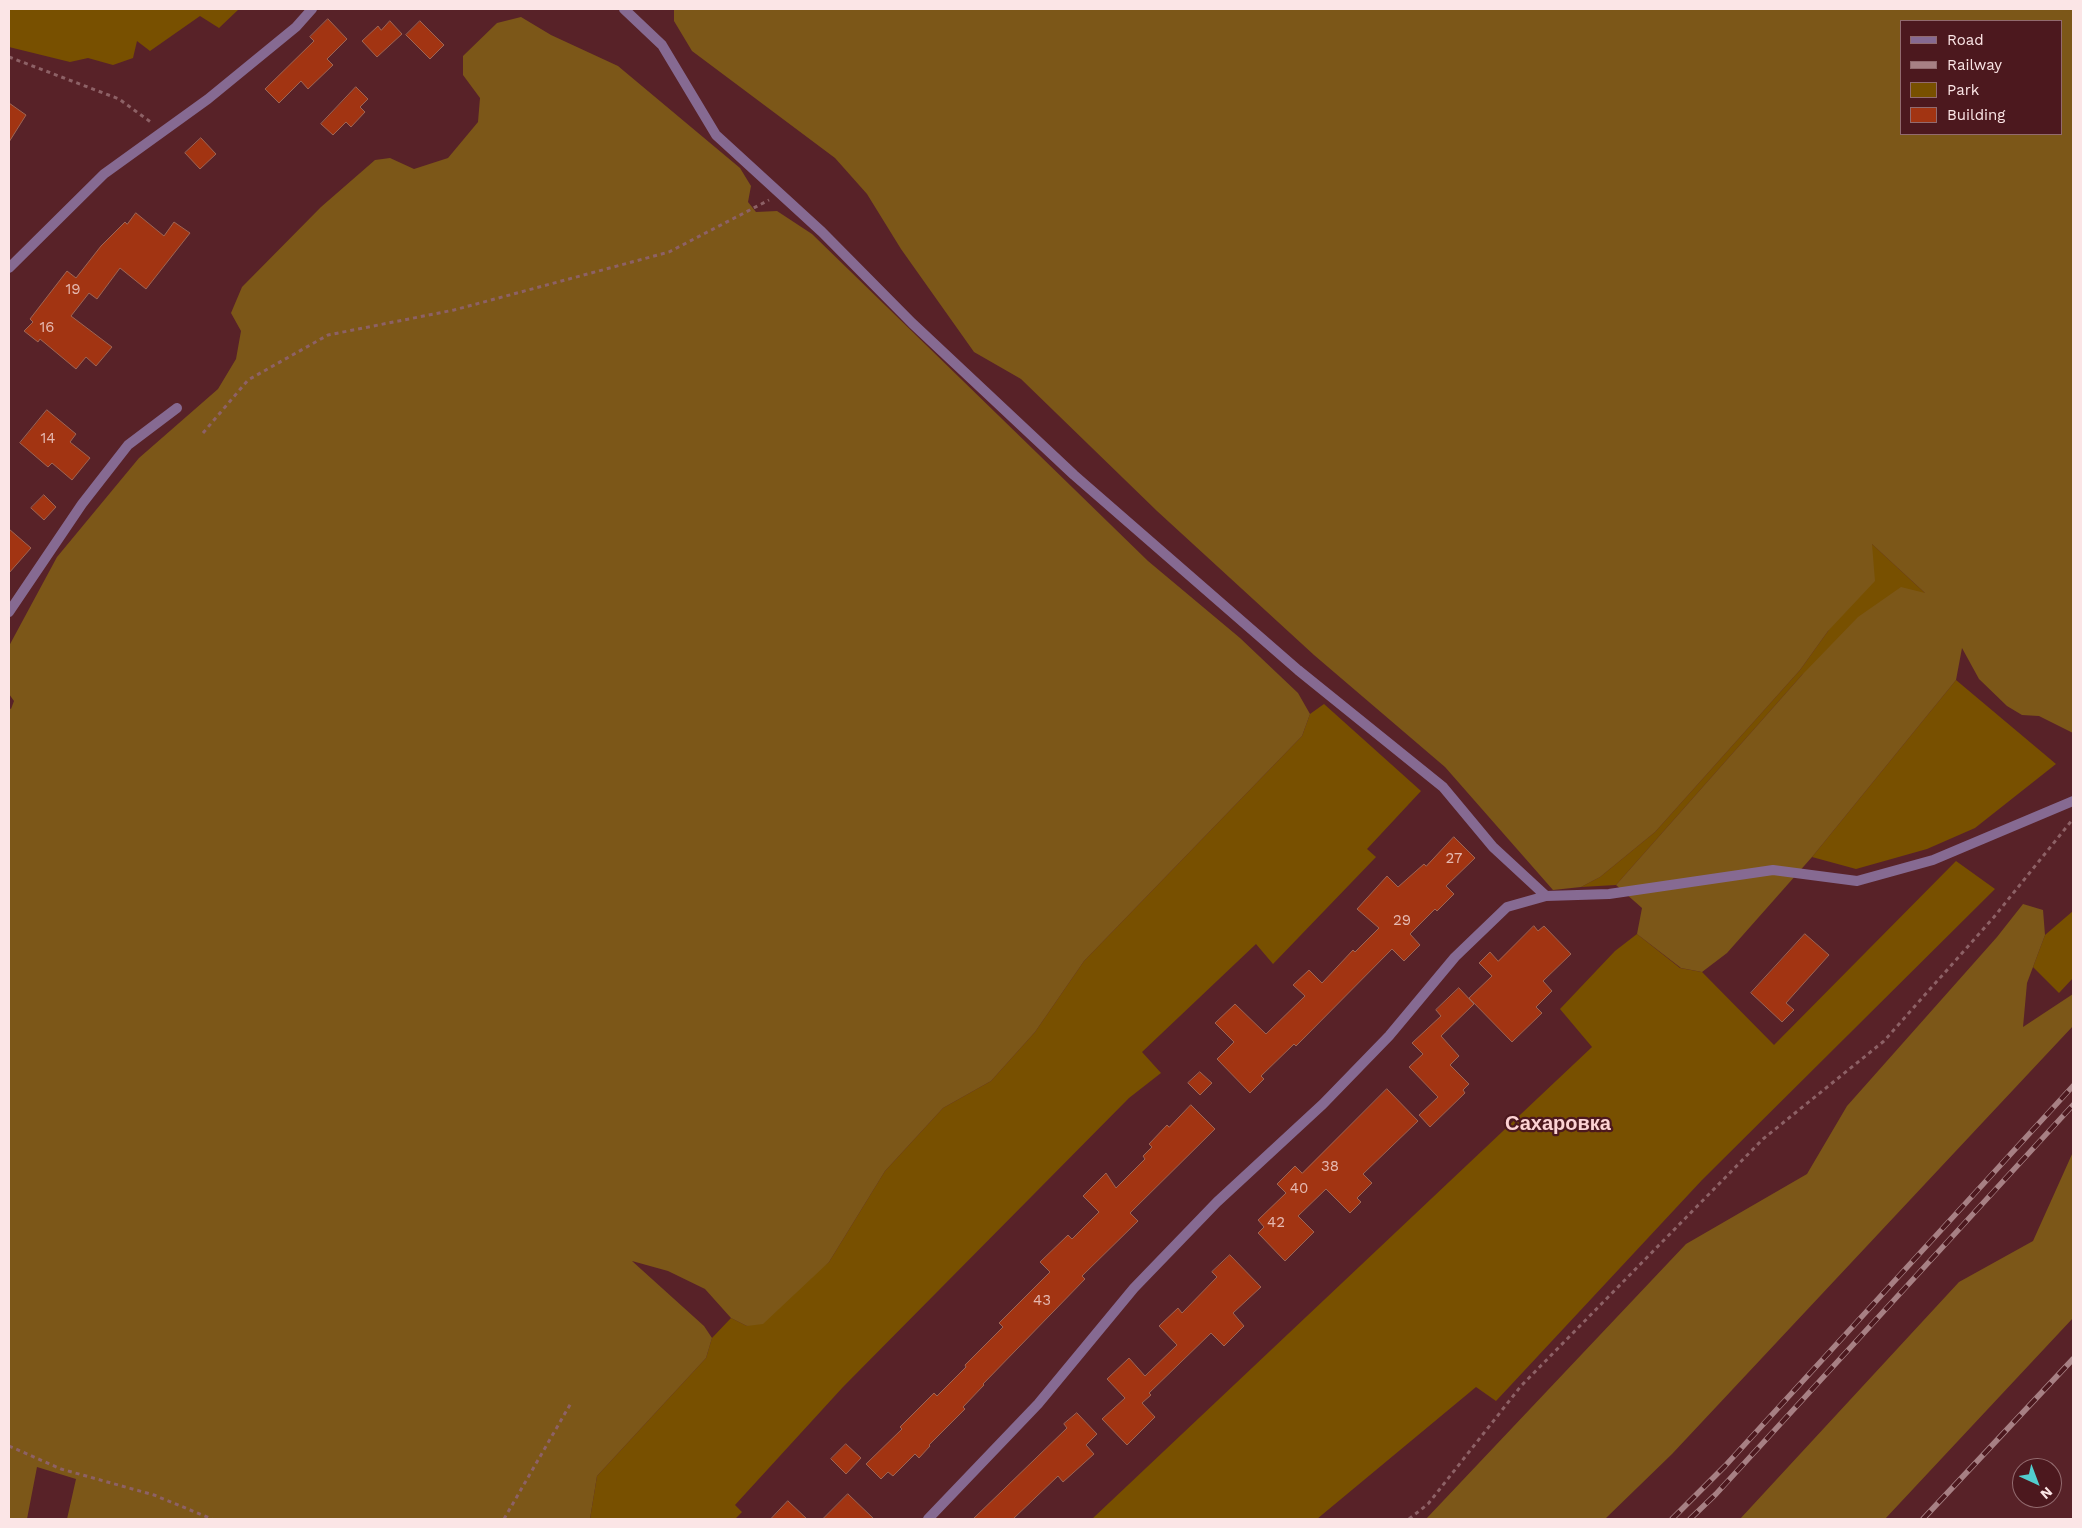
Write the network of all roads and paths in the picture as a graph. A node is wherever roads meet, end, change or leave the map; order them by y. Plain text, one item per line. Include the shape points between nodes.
1 (312, 9) edge
2 (624, 9) edge
3 (9, 57) edge
4 (163, 131) junction
5 (780, 194) junction
6 (9, 268) edge
7 (177, 408) dead end
8 (202, 433) dead end
9 (9, 612) edge
10 (2073, 801) edge
11 (2073, 819) edge
12 (1546, 896) junction
13 (571, 1403) dead end
14 (9, 1446) edge
15 (212, 1519) edge
16 (504, 1519) edge
17 (928, 1519) edge
18 (1409, 1519) edge

1 - 4 street via 296,27 208,99
2 - 5 street via 662,45 716,135
3 - 4 path via 119,99
4 - 6 street via 104,174
5 - 8 path via 669,252 454,310 328,335 248,380
5 - 12 street via 1074,475 1298,670 1443,787 1493,847
7 - 9 street via 128,445 82,504
10 - 12 street via 1933,860 1857,880 1773,870 1609,894
11 - 18 path via 1994,917 1884,1041 1763,1139 1521,1386 1428,1504
12 - 17 street via 1507,907 1456,957 1390,1036 1323,1104 1217,1202 1134,1288 1038,1404
13 - 16 path
14 - 15 path via 61,1469 154,1494

